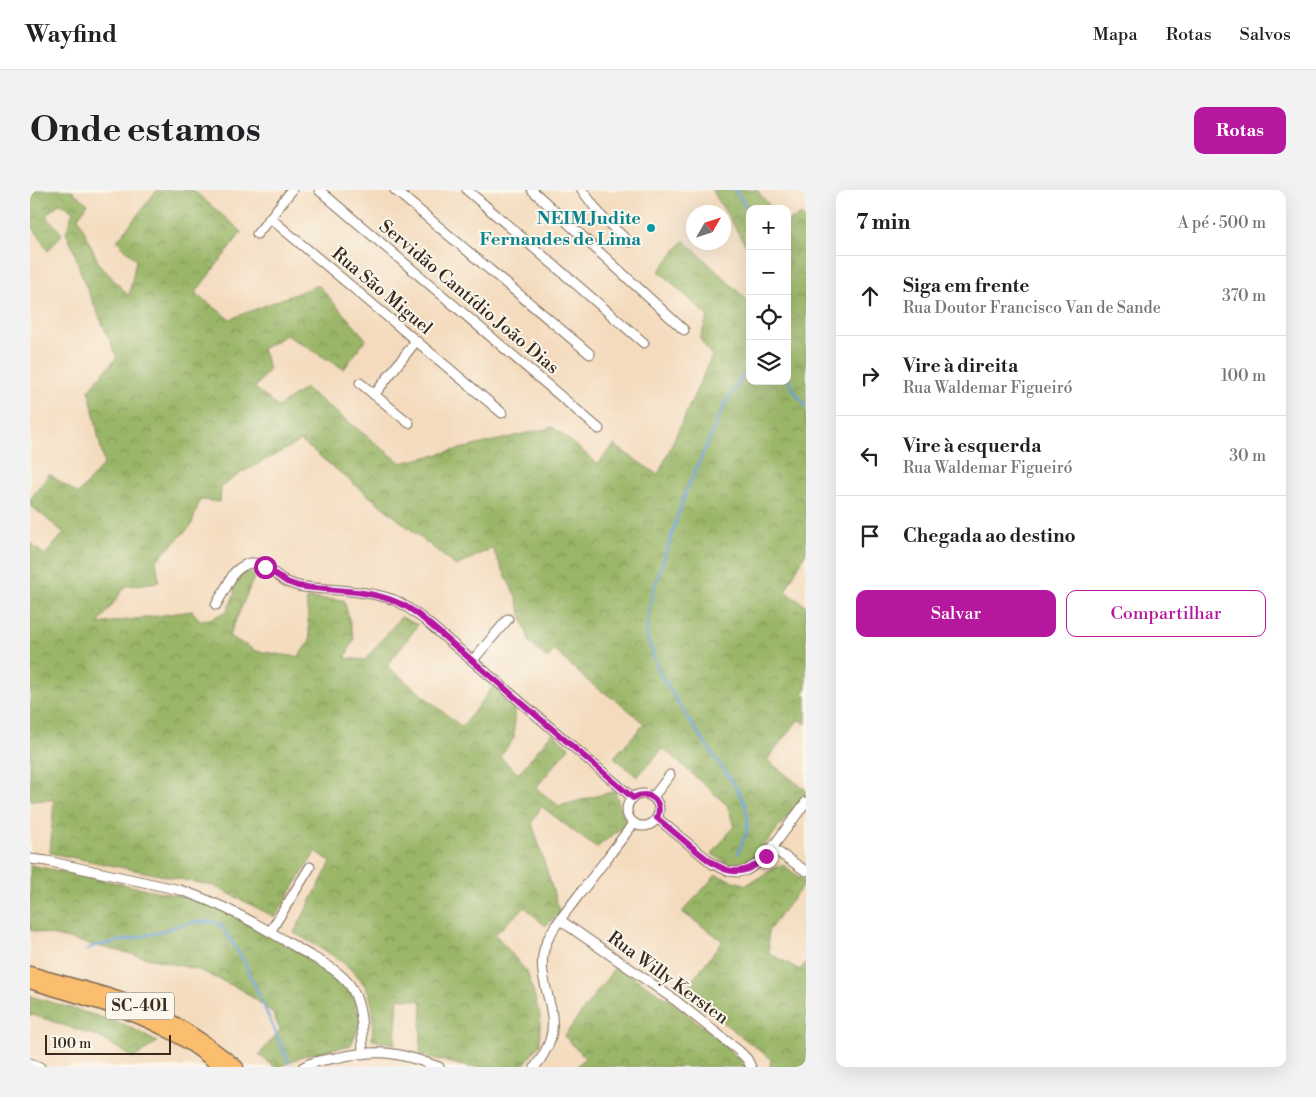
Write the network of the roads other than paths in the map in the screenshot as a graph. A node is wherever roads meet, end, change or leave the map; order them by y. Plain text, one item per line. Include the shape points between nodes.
1 (292, 190) edge
2 (318, 190) edge
3 (395, 190) edge
4 (467, 190) edge
5 (532, 190) edge
6 (582, 190) edge
7 (270, 218) junction
8 (257, 234) dead end
9 (629, 242) dead end
10 (684, 330) dead end
11 (416, 341) junction
12 (644, 343) dead end
13 (590, 354) dead end
14 (360, 383) dead end
15 (374, 395) junction
16 (502, 413) dead end
17 (409, 423) dead end
18 (600, 429) dead end
19 (216, 605) dead end
20 (508, 619) dead end
21 (472, 660) junction
22 (670, 775) dead end
23 (653, 797) junction
24 (633, 798) junction
25 (806, 802) edge
26 (657, 818) junction
27 (634, 823) junction
28 (772, 848) junction
29 (30, 858) edge
30 (310, 867) dead end
31 (806, 871) edge
32 (560, 920) junction
33 (270, 932) junction
34 (30, 973) edge
35 (30, 982) edge
36 (363, 1054) junction
37 (30, 1063) edge
38 (40, 1067) edge
39 (220, 1067) edge
40 (237, 1067) edge
41 (302, 1067) edge
42 (439, 1067) edge
43 (535, 1067) edge
44 (751, 1067) edge

1 - 7 street
2 - 18 street, Servidão Cantídio João Dias
3 - 13 street
4 - 12 street
5 - 10 street
6 - 9 street via 602,216
7 - 8 street
7 - 11 street, Rua São Miguel
11 - 15 street
11 - 16 street, Rua São Miguel
14 - 15 street
15 - 17 street
19 - 21 street via 234,573 244,565 257,564 298,586 372,594 395,601 416,613
20 - 21 street
21 - 24 street
22 - 23 street
23 - 24 street via 643,794
23 - 26 street via 658,805
24 - 27 street via 627,810
25 - 28 street
26 - 27 street via 649,825
26 - 28 street via 713,864 728,871 747,870 760,862
27 - 32 street
28 - 31 street
29 - 33 street via 180,890 229,909
30 - 33 street
32 - 43 street via 547,940 542,958 553,1020 546,1049
32 - 44 street, Rua Willy Kersten via 675,1000 739,1051
33 - 36 street via 328,966 351,988 360,1007
34 - 40 highway, SC-401 via 146,1009 190,1032
35 - 39 highway, SC-401 via 144,1019 183,1040
36 - 41 street via 314,1061
36 - 42 street via 392,1053
37 - 38 street

